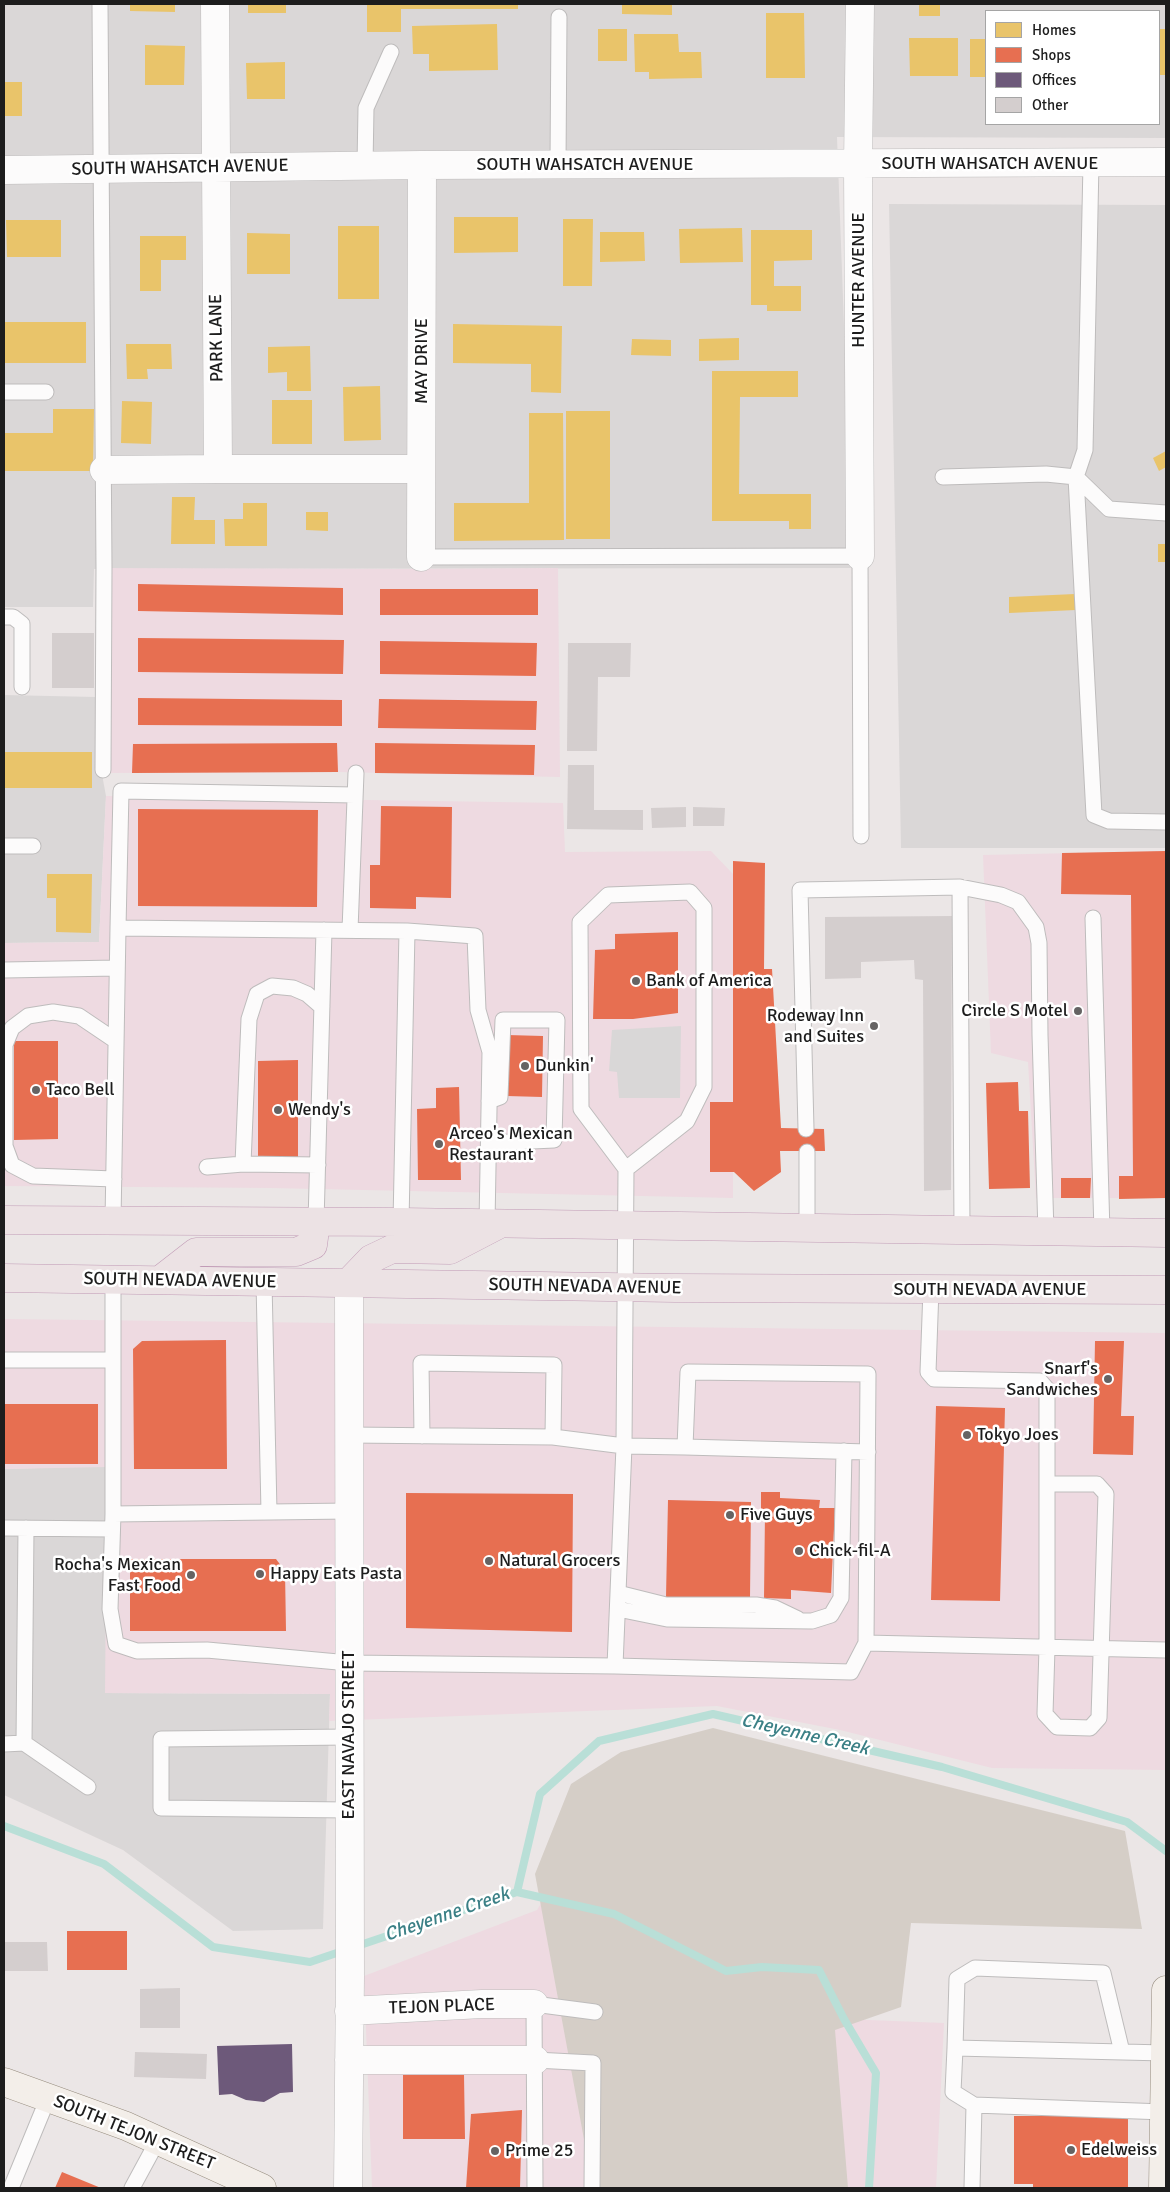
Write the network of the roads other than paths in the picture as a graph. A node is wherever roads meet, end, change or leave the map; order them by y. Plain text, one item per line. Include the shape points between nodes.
1 (100, 4) edge
2 (215, 4) edge
3 (860, 4) edge
4 (559, 17) dead end
5 (391, 52) dead end
6 (1166, 162) edge
7 (1091, 163) junction
8 (422, 165) junction
9 (558, 165) junction
10 (858, 165) junction
11 (365, 166) junction
12 (216, 168) junction
13 (4, 170) edge
14 (101, 170) junction
15 (4, 392) edge
16 (46, 392) dead end
17 (218, 469) junction
18 (421, 469) junction
19 (104, 470) junction
20 (943, 477) dead end
21 (1076, 477) junction
22 (1166, 513) edge
23 (421, 556) joint
24 (860, 556) junction
25 (4, 617) edge
26 (22, 687) dead end
27 (103, 770) dead end
28 (356, 773) dead end
29 (355, 795) junction
30 (1166, 822) edge
31 (861, 836) dead end
32 (4, 846) edge
33 (33, 846) dead end
34 (960, 887) junction
35 (1093, 918) dead end
36 (118, 928) junction
37 (324, 930) junction
38 (350, 930) junction
39 (407, 931) junction
40 (117, 968) junction
41 (4, 970) edge
42 (322, 1007) junction
43 (116, 1041) junction
44 (489, 1101) junction
45 (806, 1129) dead end
46 (488, 1143) junction
47 (806, 1152) dead end
48 (242, 1164) junction
49 (318, 1165) junction
50 (207, 1167) dead end
51 (626, 1169) junction
52 (114, 1179) junction
53 (4, 1220) edge
54 (113, 1220) junction
55 (316, 1222) junction
56 (402, 1222) junction
57 (493, 1224) junction
58 (625, 1226) junction
59 (807, 1228) junction
60 (962, 1230) junction
61 (1046, 1232) junction
62 (1102, 1232) junction
63 (1166, 1233) edge
64 (4, 1278) edge
65 (113, 1280) junction
66 (160, 1280) junction
67 (264, 1282) junction
68 (349, 1282) junction
69 (624, 1287) junction
70 (931, 1290) junction
71 (1166, 1290) edge
72 (4, 1360) edge
73 (113, 1360) junction
74 (349, 1435) junction
75 (422, 1436) junction
76 (553, 1437) junction
77 (624, 1446) junction
78 (685, 1447) junction
79 (844, 1451) junction
80 (868, 1452) junction
81 (1047, 1484) junction
82 (349, 1511) junction
83 (269, 1512) junction
84 (112, 1522) junction
85 (4, 1528) edge
86 (26, 1528) junction
87 (618, 1593) junction
88 (618, 1609) junction
89 (803, 1621) junction
90 (866, 1643) junction
91 (1048, 1648) junction
92 (1102, 1649) junction
93 (1166, 1650) edge
94 (349, 1663) junction
95 (615, 1666) junction
96 (349, 1737) junction
97 (24, 1743) junction
98 (4, 1744) edge
99 (88, 1787) dead end
100 (349, 1810) junction
101 (1166, 1990) edge
102 (534, 2004) junction
103 (350, 2011) junction
104 (595, 2012) dead end
105 (955, 2048) junction
106 (1122, 2052) junction
107 (1165, 2053) edge
108 (349, 2060) junction
109 (535, 2060) junction
110 (6, 2086) edge
111 (48, 2098) junction
112 (974, 2105) junction
113 (1164, 2112) junction
114 (158, 2140) junction
115 (11, 2188) edge
116 (132, 2188) edge
117 (262, 2188) edge
118 (348, 2188) edge
119 (535, 2188) edge
120 (592, 2188) edge
121 (972, 2188) edge
122 (1163, 2188) edge

1 - 14 lane
2 - 12 street, PARK LANE
3 - 10 street, HUNTER AVENUE
4 - 9 lane
5 - 11 lane via 366,108
6 - 7 street, SOUTH WAHSATCH AVENUE
7 - 10 street, SOUTH WAHSATCH AVENUE
7 - 21 lane via 1086,450
8 - 9 street, SOUTH WAHSATCH AVENUE
8 - 11 street, SOUTH WAHSATCH AVENUE
8 - 18 street, MAY DRIVE
9 - 10 street, SOUTH WAHSATCH AVENUE
10 - 24 street, HUNTER AVENUE
11 - 12 street, SOUTH WAHSATCH AVENUE
12 - 14 street, SOUTH WAHSATCH AVENUE
12 - 17 street, PARK LANE
13 - 14 street, SOUTH WAHSATCH AVENUE
14 - 19 lane
15 - 16 lane
17 - 18 street
17 - 19 street
18 - 23 street, MAY DRIVE
19 - 27 lane
20 - 21 lane via 1046,474
21 - 22 lane via 1110,509
21 - 30 lane via 1094,816 1109,821
23 - 24 lane
24 - 31 lane
25 - 26 lane via 13,617 22,624
28 - 29 lane
29 - 36 lane via 121,791
29 - 38 lane
32 - 33 lane
34 - 45 lane via 800,890
34 - 60 lane
34 - 61 lane via 1001,895 1018,902 1036,927
35 - 62 lane
36 - 37 lane
36 - 40 lane
37 - 38 lane
37 - 42 lane
38 - 39 lane
39 - 44 lane via 476,936 478,1010 490,1052
39 - 56 lane
40 - 41 lane
40 - 43 lane
42 - 48 lane via 307,994 293,988 272,986 257,994 249,1019
42 - 49 lane
43 - 52 lane
43 - 52 lane via 80,1016 53,1012 28,1016 12,1028 5,1045 5,1146 12,1165 33,1176
44 - 46 lane
44 - 46 lane via 500,1097 502,1020 557,1020 554,1140
46 - 57 lane
47 - 59 lane
48 - 49 lane
48 - 50 lane
49 - 55 lane
51 - 51 lane via 687,1120 704,1087 704,908 690,892 608,895 580,922 581,1109
51 - 58 lane
52 - 54 lane
53 - 54 highway
54 - 55 highway
55 - 56 highway
55 - 66 highway via 313,1245 296,1252 196,1252
56 - 57 highway
57 - 58 highway
57 - 68 highway via 450,1250 392,1249 370,1259
58 - 59 highway
58 - 69 lane
59 - 60 highway
60 - 61 highway
61 - 62 highway
62 - 63 highway
64 - 65 highway, SOUTH NEVADA AVENUE
65 - 66 highway, SOUTH NEVADA AVENUE
65 - 73 lane
66 - 67 highway, SOUTH NEVADA AVENUE
67 - 68 highway, SOUTH NEVADA AVENUE
67 - 83 lane
68 - 69 highway, SOUTH NEVADA AVENUE
68 - 74 street, EAST NAVAJO STREET
69 - 70 highway, SOUTH NEVADA AVENUE
69 - 77 lane
70 - 71 highway, SOUTH NEVADA AVENUE
70 - 81 lane via 928,1372 934,1379 1040,1381 1047,1389
72 - 73 lane
73 - 84 lane
74 - 75 lane
74 - 82 street, EAST NAVAJO STREET
75 - 76 lane
75 - 76 lane via 421,1363 554,1365
76 - 77 lane
77 - 78 lane
77 - 87 lane
78 - 79 lane
78 - 80 lane via 688,1372 868,1374
79 - 80 lane
79 - 89 lane via 841,1598 830,1615
80 - 90 lane
81 - 91 lane
81 - 92 lane via 1097,1484 1106,1494
82 - 83 lane
82 - 94 street, EAST NAVAJO STREET
83 - 84 lane
84 - 86 lane
84 - 94 lane via 110,1609 116,1644 137,1651 207,1650
85 - 86 lane
86 - 97 lane
87 - 88 lane
87 - 89 lane via 666,1605 756,1605 775,1608
88 - 89 lane via 667,1619
88 - 95 lane
90 - 91 lane
90 - 95 lane via 851,1672
91 - 92 lane
91 - 92 lane via 1045,1714 1057,1727 1090,1728 1099,1718
92 - 93 lane
94 - 95 lane
94 - 96 street, EAST NAVAJO STREET
96 - 100 street, EAST NAVAJO STREET
96 - 100 lane via 161,1739 162,1808
97 - 98 lane
97 - 99 lane
100 - 103 street, EAST NAVAJO STREET
101 - 107 main road
102 - 103 street, TEJON PLACE
102 - 104 lane
102 - 109 lane
103 - 108 street, EAST NAVAJO STREET
105 - 106 lane
105 - 106 lane via 957,1978 975,1968 1103,1973
105 - 112 lane via 953,2092
106 - 107 lane
107 - 113 main road
108 - 109 street
108 - 118 street, EAST NAVAJO STREET
109 - 119 lane
109 - 120 lane via 593,2063
110 - 111 main road, SOUTH TEJON STREET
111 - 114 main road, SOUTH TEJON STREET
111 - 115 lane
112 - 113 lane
112 - 121 lane
113 - 122 main road
114 - 116 lane
114 - 117 main road, SOUTH TEJON STREET

